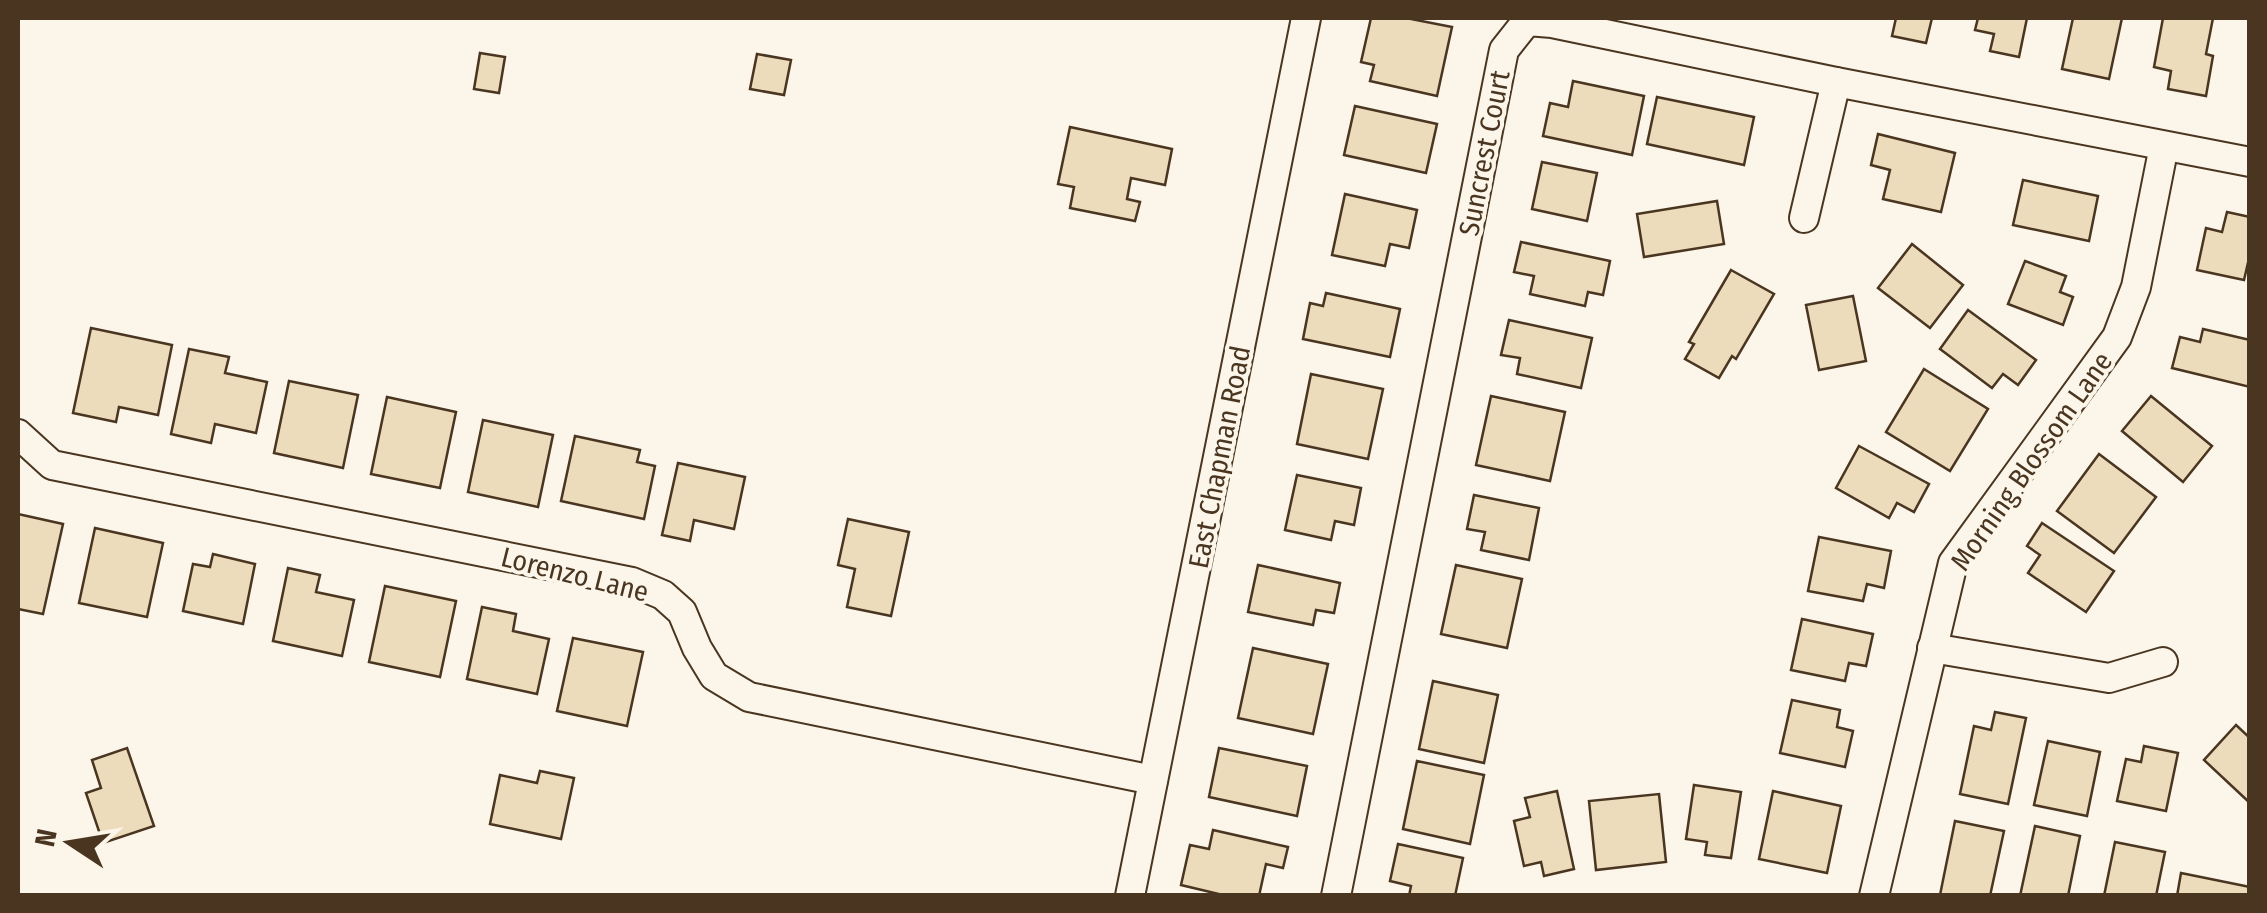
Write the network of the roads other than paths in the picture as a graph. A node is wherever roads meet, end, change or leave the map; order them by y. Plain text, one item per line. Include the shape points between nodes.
1 (1306, 18) edge
2 (1836, 82) junction
3 (2164, 146) junction
4 (2250, 162) edge
5 (1804, 218) dead end
6 (18, 434) edge
7 (1932, 648) junction
8 (2163, 662) dead end
9 (1154, 780) junction
10 (1130, 896) edge
11 (1336, 896) edge
12 (1874, 896) edge

1 - 9 street, East Chapman Road
2 - 3 street, Suncrest Court
2 - 5 street
2 - 11 street, Suncrest Court via 1552,23 1527,22 1504,50
3 - 4 street, Suncrest Court
3 - 7 street, Morning Blossom Lane via 2136,287 2117,337 1952,563
6 - 9 street, Lorenzo Lane via 52,465 632,582 682,612 714,676 749,697
7 - 8 street via 2109,678
7 - 12 street, Morning Blossom Lane
9 - 10 street, East Chapman Road

